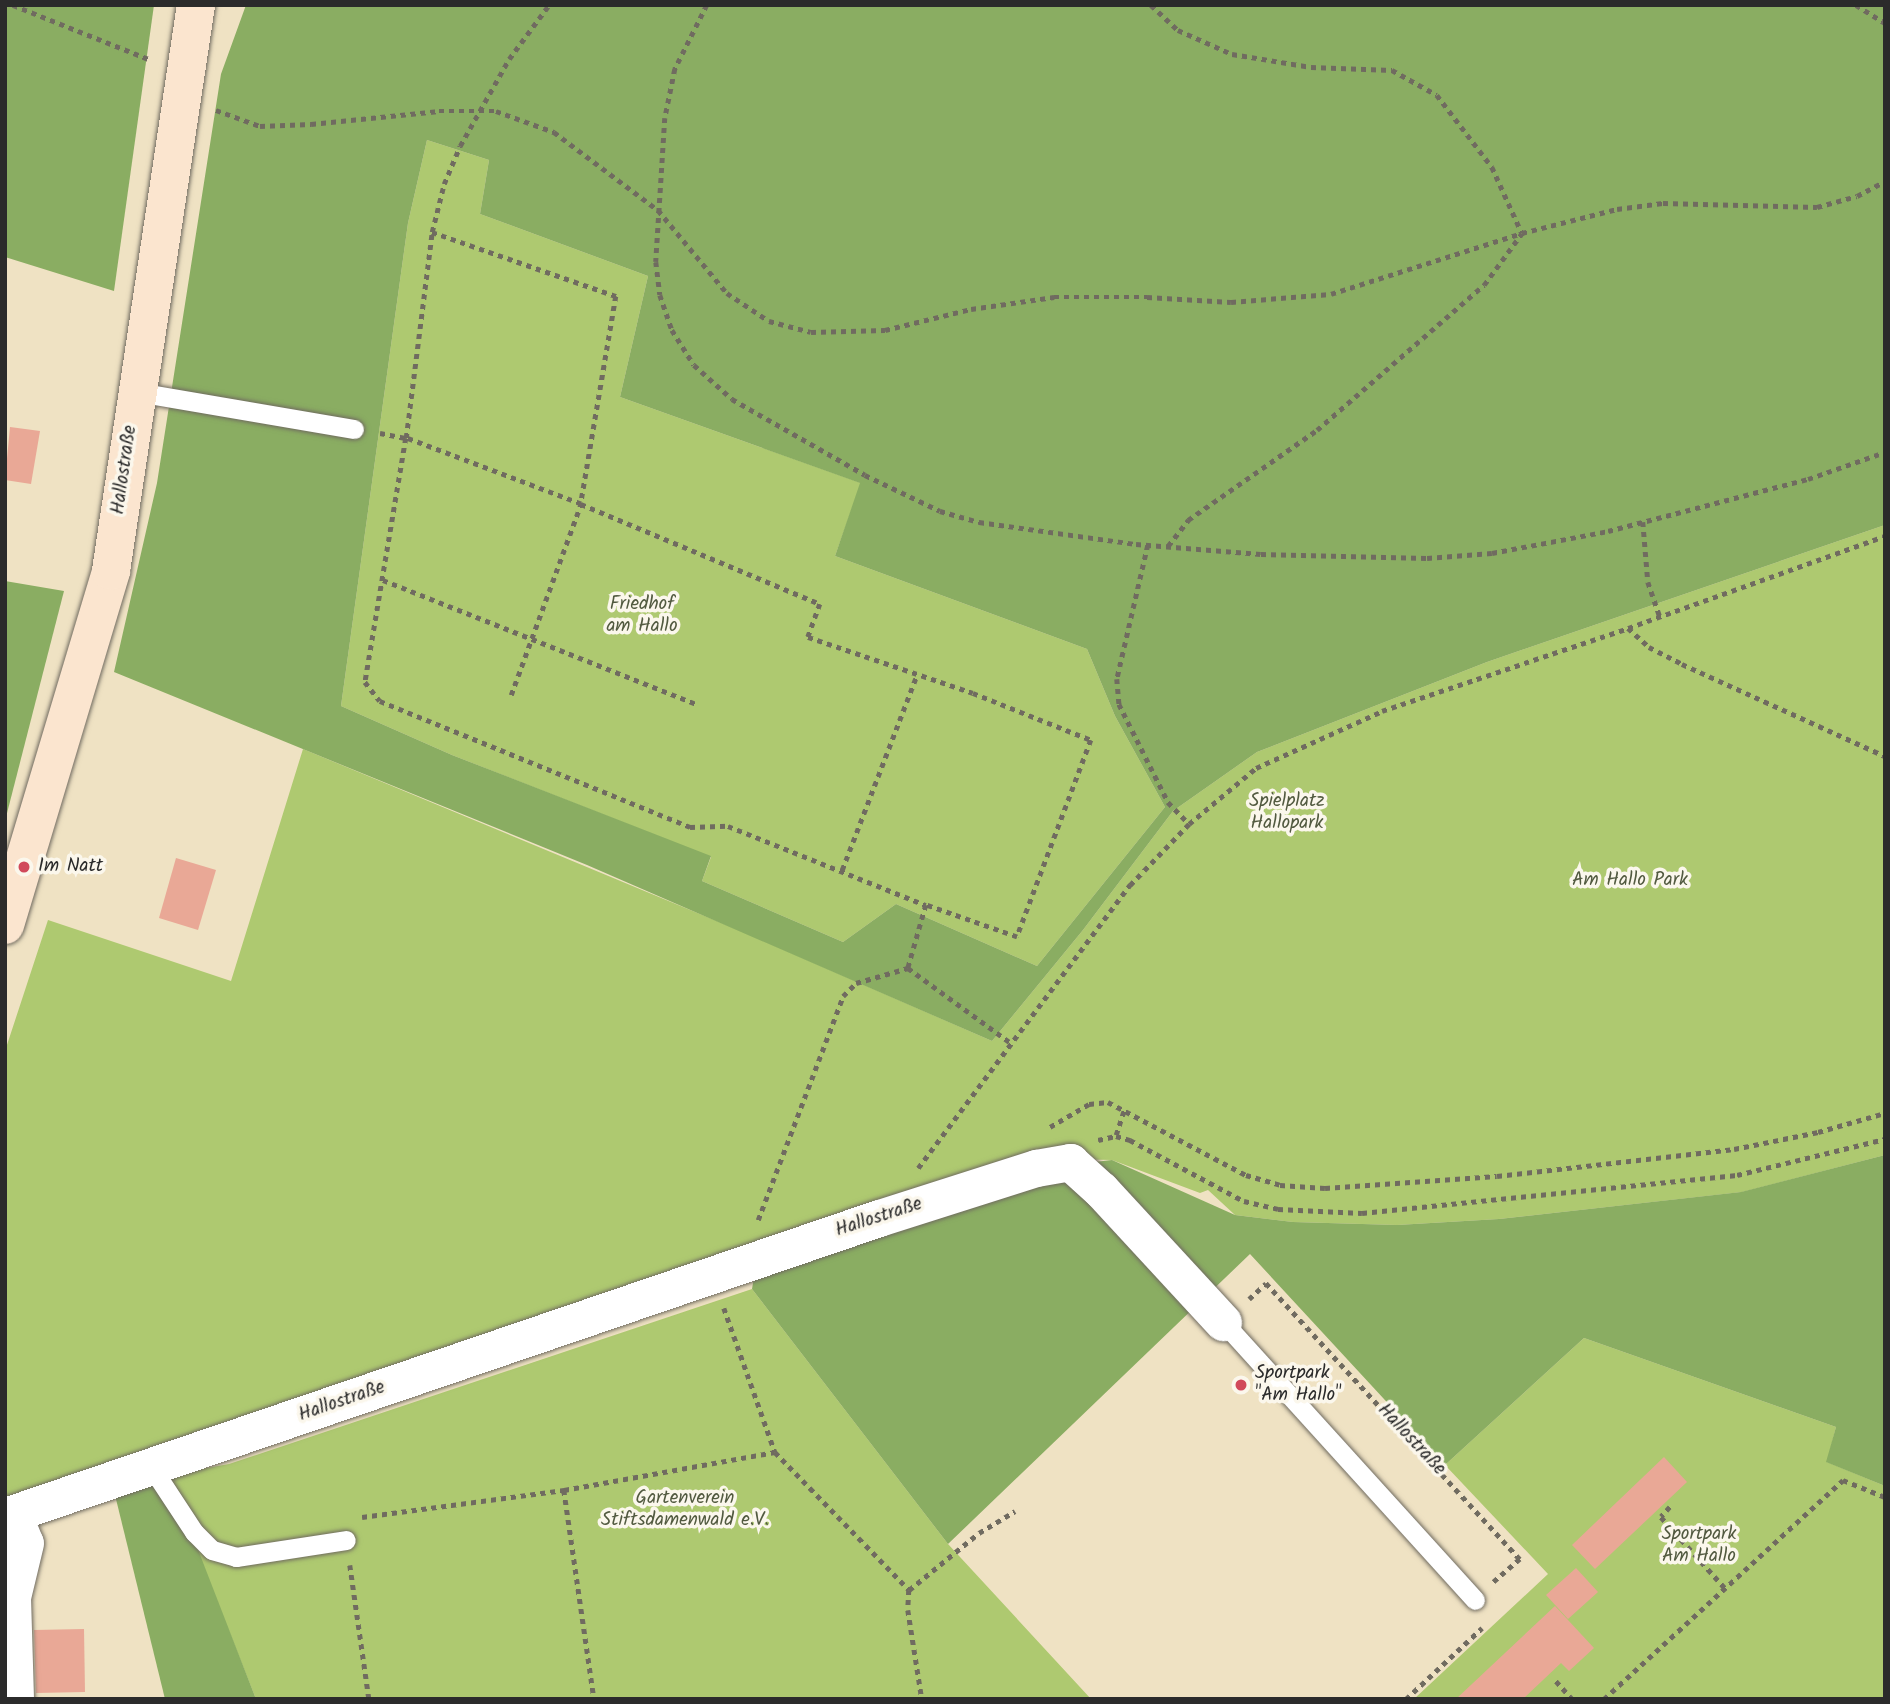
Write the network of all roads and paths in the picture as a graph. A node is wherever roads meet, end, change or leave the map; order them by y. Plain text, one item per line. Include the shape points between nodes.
1 (13, 5) edge
2 (197, 5) edge
3 (549, 5) edge
4 (708, 5) edge
5 (1151, 5) edge
6 (1856, 5) edge
7 (1885, 23) edge
8 (161, 68) dead end
9 (217, 112) dead end
10 (480, 112) junction
11 (1885, 181) edge
12 (658, 209) junction
13 (432, 232) junction
14 (1522, 233) junction
15 (136, 392) junction
16 (354, 429) joint
17 (406, 438) junction
18 (1885, 452) edge
19 (581, 504) junction
20 (1643, 522) junction
21 (1885, 536) edge
22 (1148, 545) junction
23 (1168, 546) junction
24 (383, 580) junction
25 (1660, 616) junction
26 (1628, 628) junction
27 (532, 639) junction
28 (916, 675) junction
29 (511, 695) dead end
30 (696, 704) dead end
31 (1885, 756) edge
32 (1189, 824) junction
33 (842, 870) junction
34 (926, 905) junction
35 (5, 925) edge
36 (908, 968) junction
37 (1011, 1043) junction
38 (1885, 1113) edge
39 (1116, 1136) junction
40 (1885, 1139) edge
41 (1070, 1162) junction
42 (916, 1171) dead end
43 (755, 1230) dead end
44 (713, 1275) junction
45 (1223, 1322) junction
46 (775, 1452) junction
47 (152, 1468) junction
48 (564, 1489) junction
49 (1885, 1497) edge
50 (1670, 1507) dead end
51 (1014, 1511) dead end
52 (9, 1515) edge
53 (346, 1540) junction
54 (1725, 1588) junction
55 (909, 1590) junction
56 (1475, 1600) junction
57 (1556, 1681) dead end
58 (15, 1699) edge
59 (369, 1699) edge
60 (594, 1699) edge
61 (922, 1699) edge
62 (1406, 1699) edge
63 (1572, 1699) edge
64 (1604, 1699) edge

1 - 8 path via 79,29
2 - 15 main road, Hallostraße
3 - 10 path via 509,59
4 - 12 path via 675,69 665,118
5 - 14 path via 1178,30 1232,54 1311,67 1392,70 1437,95 1492,167
6 - 7 path
9 - 10 path via 260,126 439,111
10 - 12 path via 496,111 554,132
10 - 13 path via 444,184
11 - 14 path via 1857,196 1817,208 1663,203 1617,209
12 - 14 path via 727,293 769,321 811,332 885,330 971,309 1054,297 1231,302 1331,294
12 - 22 path via 657,273 672,330 694,365 732,399 865,475 940,511 979,522
13 - 17 path
13 - 19 path via 617,296
14 - 23 path via 1484,285 1317,430 1188,520
15 - 16 lane
15 - 35 main road, Hallostraße via 111,571
16 - 17 path
17 - 19 path
17 - 24 path
18 - 20 path via 1808,479
19 - 27 path
19 - 28 path via 820,604 808,637
20 - 23 path via 1492,553 1427,558 1261,554
20 - 25 path via 1648,582
21 - 25 path
22 - 23 path
22 - 32 path via 1117,679 1119,704 1168,802
24 - 27 path
24 - 33 path via 365,682 380,701 690,827 728,826
25 - 26 path
26 - 31 path via 1649,647 1682,664
26 - 32 path via 1337,729 1256,768
27 - 29 path
27 - 30 path
28 - 33 path
28 - 34 path via 1091,740 1017,937
32 - 37 path via 1130,885
33 - 34 path
34 - 36 path
36 - 37 path
36 - 43 path via 856,983 844,996
37 - 42 path
38 - 39 path via 1720,1151 1423,1183 1325,1188 1280,1185 1246,1175 1124,1110
39 - 40 path via 1244,1201 1278,1209 1362,1213 1737,1175
39 - 41 path via 1097,1141
41 - 44 street, Hallostraße via 1036,1168 878,1218
41 - 45 street
44 - 46 path
44 - 47 street, Hallostraße
45 - 56 lane
45 - 56 path, Hallostraße via 1266,1283 1520,1559
46 - 48 path
46 - 55 path
47 - 52 street, Hallostraße
47 - 53 lane via 194,1532 212,1550 236,1557
48 - 53 path via 343,1520
48 - 60 path
49 - 54 path via 1843,1480
50 - 54 path via 1661,1517
51 - 55 path
52 - 58 street, Hallostraße via 25,1543 12,1597
53 - 59 path
54 - 64 path
55 - 61 path
56 - 62 path via 1492,1619
57 - 63 path

